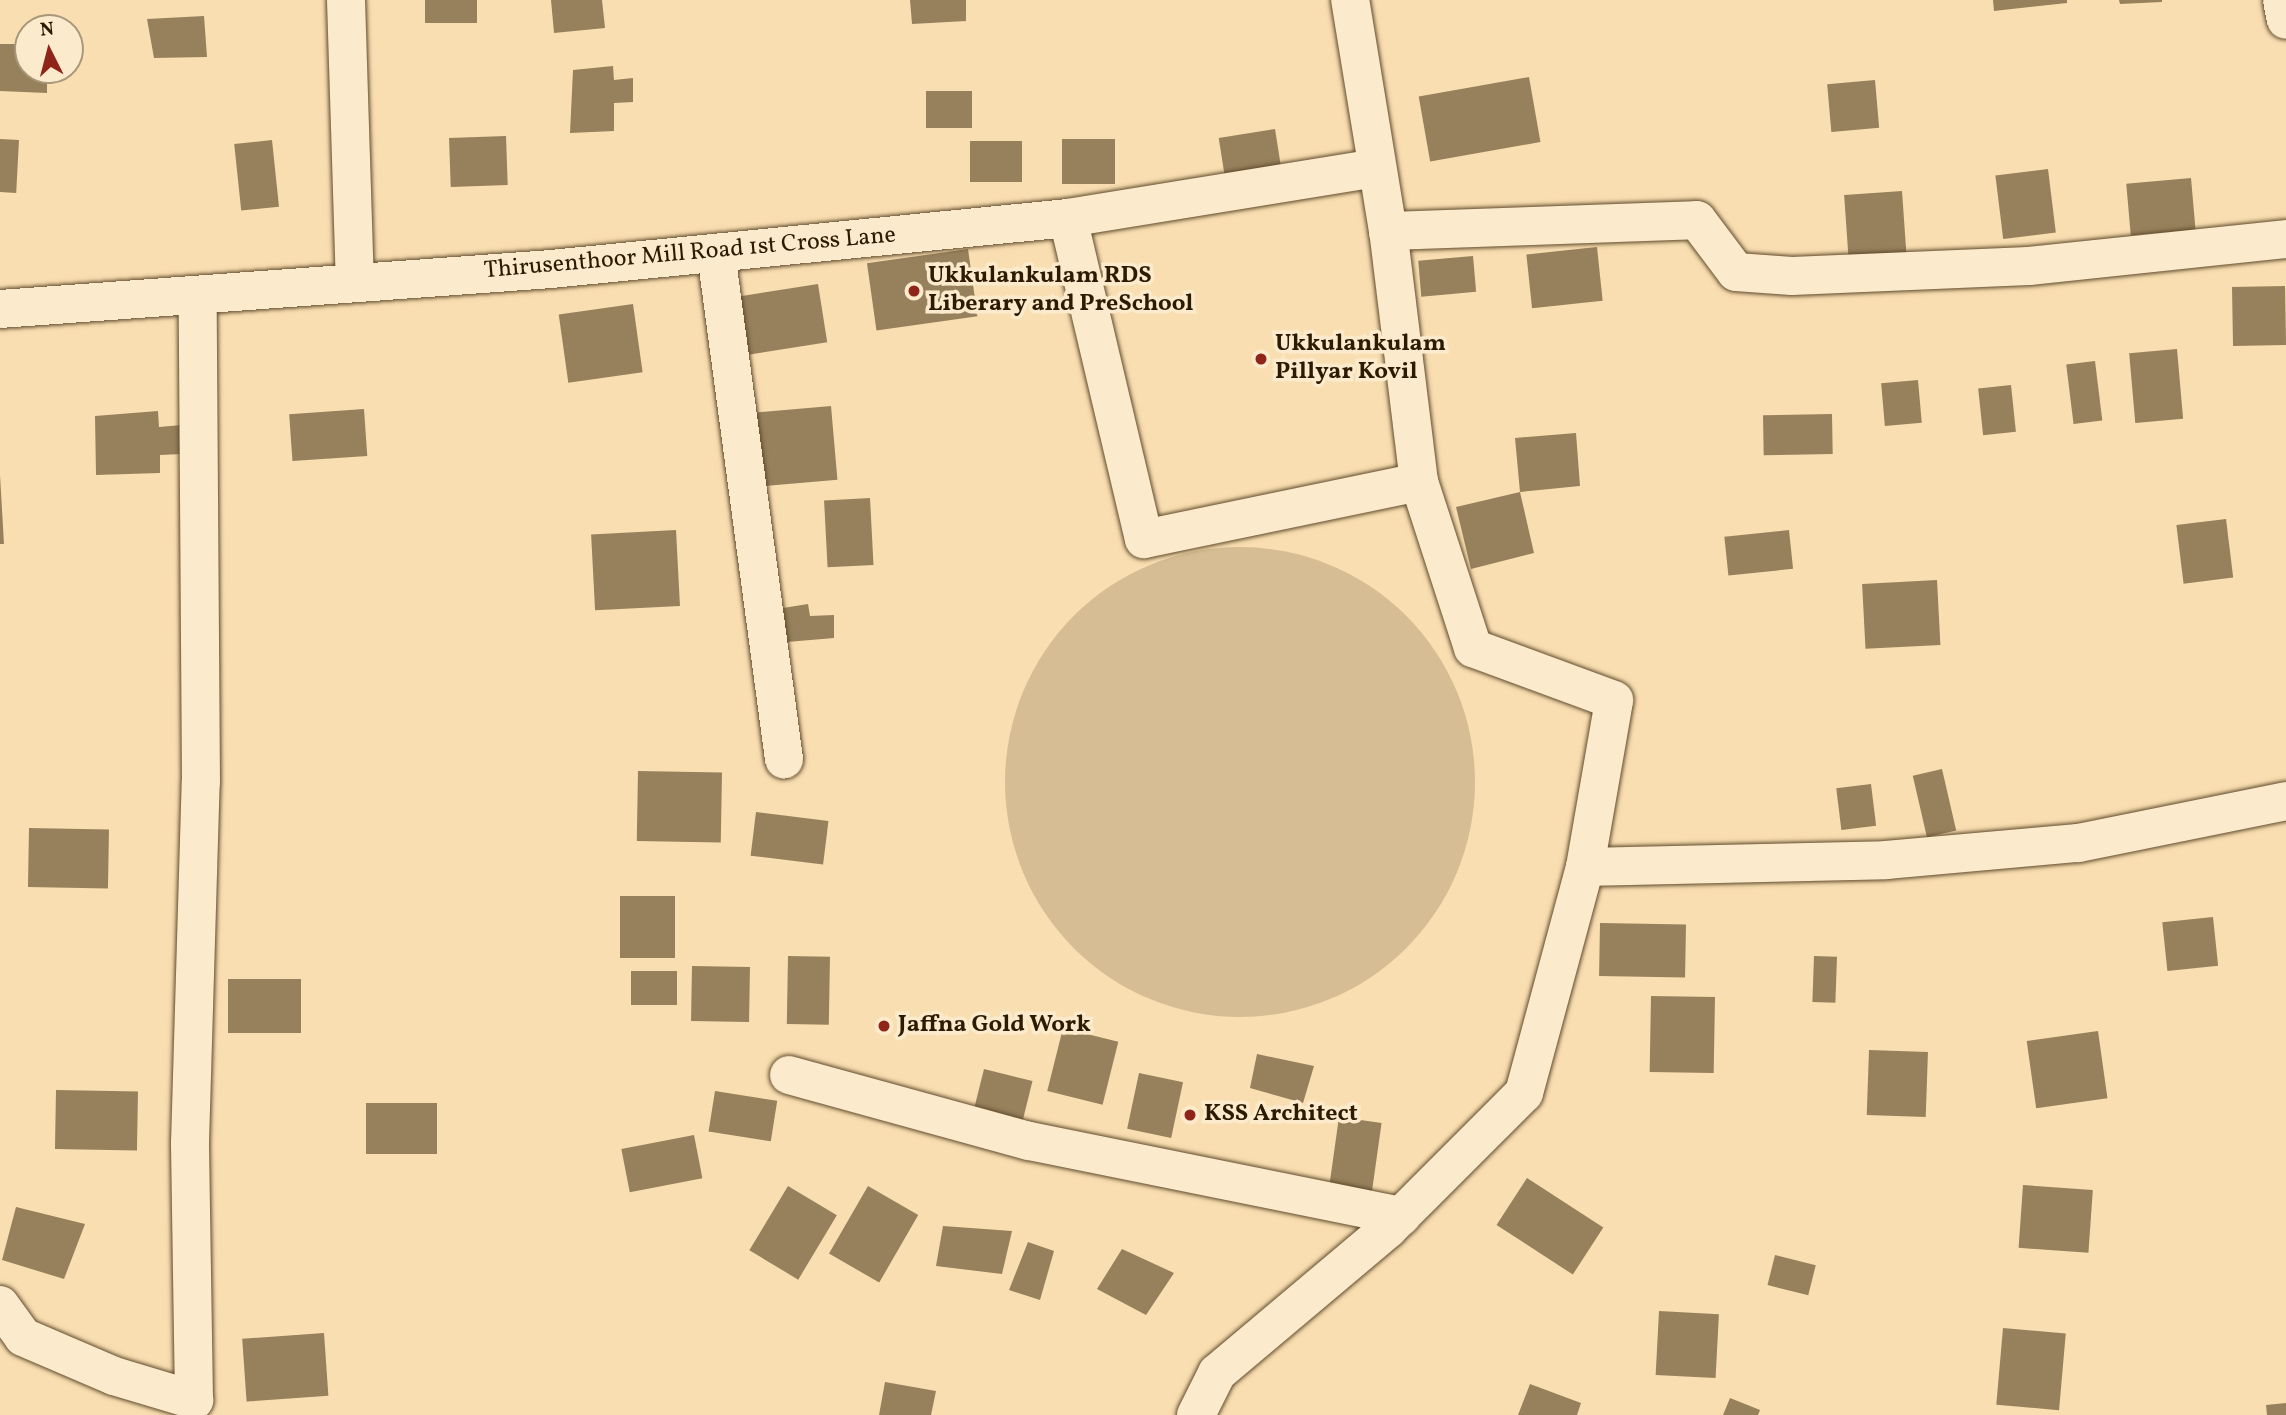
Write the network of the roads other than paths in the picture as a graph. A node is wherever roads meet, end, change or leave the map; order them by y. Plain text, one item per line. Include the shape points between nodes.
1 (346, 0) edge
2 (1350, 0) edge
3 (2283, 0) edge
4 (2286, 20) edge
5 (1376, 168) junction
6 (1068, 218) junction
7 (1388, 231) junction
8 (2286, 239) edge
9 (716, 253) junction
10 (355, 283) junction
11 (198, 295) junction
12 (0, 309) edge
13 (1419, 482) junction
14 (784, 759) dead end
15 (2286, 801) edge
16 (1585, 867) junction
17 (789, 1075) dead end
18 (1402, 1216) junction
19 (0, 1305) edge
20 (196, 1408) edge
21 (1196, 1415) edge

1 - 10 street
2 - 5 street
3 - 4 street
5 - 6 street, Thirusenthoor Mill Road 1st Cross Lane
5 - 7 street
6 - 9 street, Thirusenthoor Mill Road 1st Cross Lane
6 - 13 street via 1144,539
7 - 8 street via 1697,220 1737,272 1792,276 2029,266
7 - 13 street
9 - 10 street, Thirusenthoor Mill Road 1st Cross Lane
9 - 14 street
10 - 11 street, Thirusenthoor Mill Road 1st Cross Lane
11 - 12 street, Thirusenthoor Mill Road 1st Cross Lane
11 - 20 street via 201,782 190,1143
13 - 16 street via 1473,648 1614,700
15 - 16 street via 2078,843 1886,860
16 - 18 street via 1524,1093
17 - 18 street via 1029,1141
18 - 21 street via 1217,1373
19 - 20 street via 23,1337

